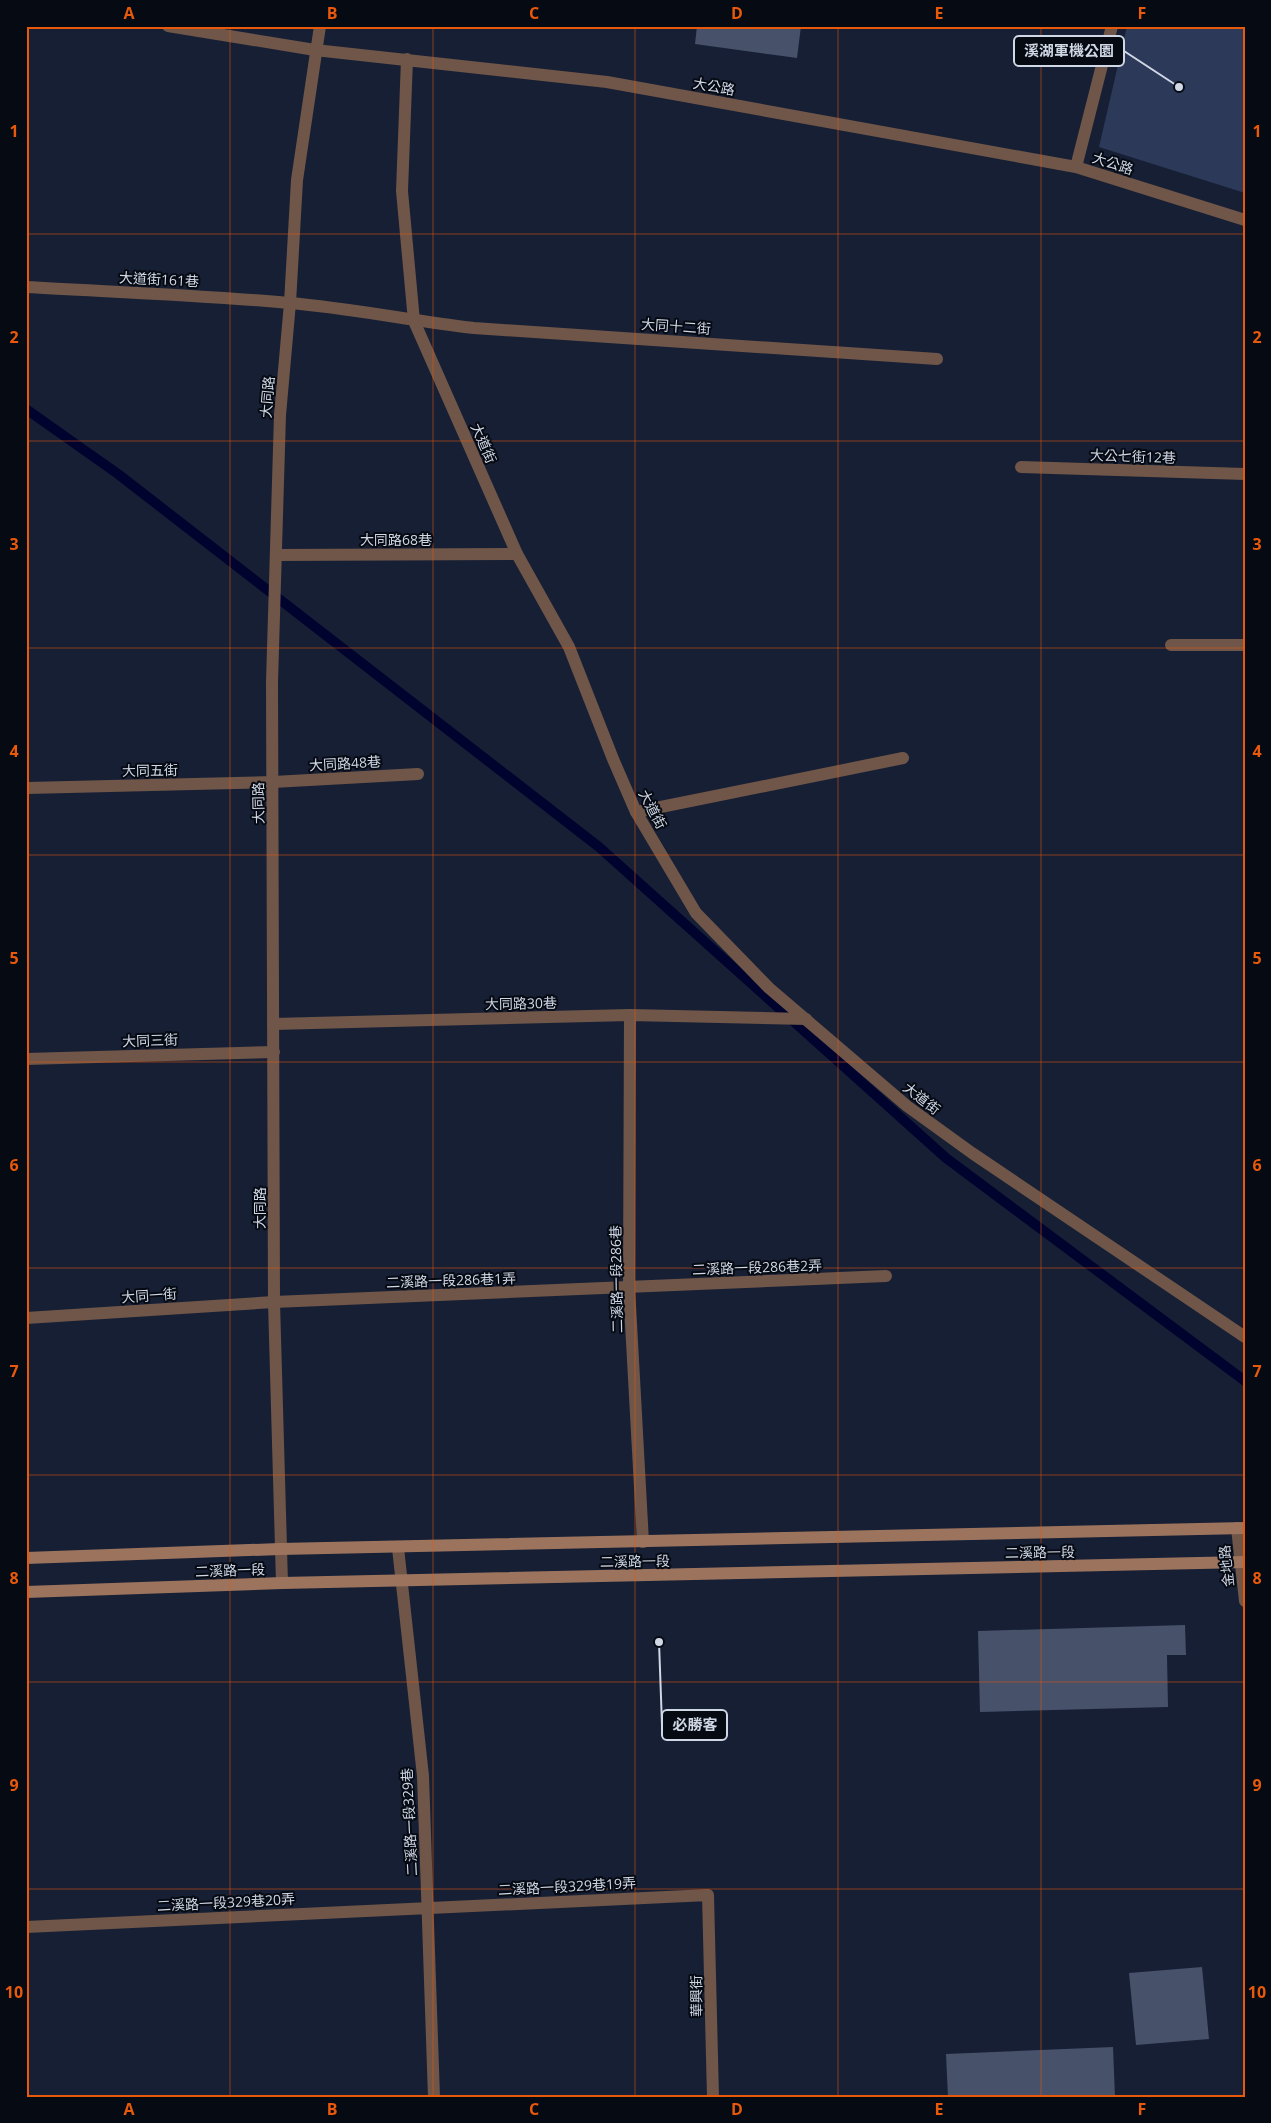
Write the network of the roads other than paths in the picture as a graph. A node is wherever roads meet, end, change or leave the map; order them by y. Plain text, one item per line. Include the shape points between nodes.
1 (168, 26) edge
2 (320, 26) edge
3 (1112, 26) edge
4 (194, 29) edge
5 (316, 50) junction
6 (407, 59) junction
7 (1076, 167) junction
8 (1245, 220) edge
9 (26, 287) edge
10 (290, 303) junction
11 (414, 321) junction
12 (937, 358) dead end
13 (1020, 467) dead end
14 (1245, 474) edge
15 (517, 554) junction
16 (276, 555) junction
17 (1172, 644) dead end
18 (1245, 645) edge
19 (903, 758) dead end
20 (418, 774) dead end
21 (273, 782) junction
22 (27, 788) edge
23 (636, 812) junction
24 (630, 1015) junction
25 (804, 1019) junction
26 (273, 1024) junction
27 (274, 1052) junction
28 (26, 1059) edge
29 (886, 1276) dead end
30 (630, 1287) junction
31 (274, 1302) junction
32 (26, 1318) edge
33 (1245, 1337) edge
34 (1241, 1528) edge
35 (643, 1542) junction
36 (398, 1548) junction
37 (280, 1549) junction
38 (26, 1558) edge
39 (1243, 1562) edge
40 (402, 1581) junction
41 (282, 1583) junction
42 (26, 1592) edge
43 (1245, 1601) edge
44 (708, 1895) joint
45 (428, 1907) junction
46 (26, 1927) edge
47 (434, 2097) edge
48 (713, 2097) edge

1 - 4 street, 大公路
2 - 5 street, 大同路
3 - 7 street
4 - 5 street, 大公路
5 - 6 street, 大公路
5 - 10 street, 大同路 via 297,180
6 - 7 street, 大公路 via 607,82
6 - 11 street, 大道街 via 402,191
7 - 8 street, 大公路
9 - 10 street, 大道街161巷
10 - 11 street, 大道街161巷
10 - 16 street, 大同路 via 280,415
11 - 12 street, 大同十二街 via 474,328
11 - 15 street, 大道街
13 - 14 street, 大公七街12巷
15 - 16 street, 大同路68巷
15 - 23 street, 大道街 via 569,647
16 - 21 street, 大同路
17 - 18 street
19 - 23 street
20 - 21 street, 大同路48巷
21 - 22 street, 大同五街
21 - 26 street, 大同路
23 - 25 street, 大道街 via 696,913
24 - 25 street, 大同路30巷
24 - 26 street, 大同路30巷
24 - 30 street, 二溪路一段286巷
25 - 33 street, 大道街 via 914,1112
26 - 27 street, 大同路
27 - 28 street, 大同三街
27 - 31 street, 大同路
29 - 30 street, 二溪路一段286巷2弄
30 - 31 street, 二溪路一段286巷1弄
30 - 35 street, 二溪路一段286巷
31 - 32 street, 大同一街
31 - 37 street, 大同路
34 - 35 main road, 二溪路一段
34 - 39 street, 金地路
35 - 36 main road, 二溪路一段
36 - 37 main road, 二溪路一段
36 - 40 street, 二溪路一段329巷
37 - 38 main road, 二溪路一段
37 - 41 street, 大同路
39 - 40 main road, 二溪路一段
39 - 43 street, 金地路
40 - 41 main road, 二溪路一段
40 - 45 street, 二溪路一段329巷 via 423,1776
41 - 42 main road, 二溪路一段
44 - 45 street, 二溪路一段329巷19弄
44 - 48 street, 華興街
45 - 46 street, 二溪路一段329巷20弄
45 - 47 street, 二溪路一段329巷

